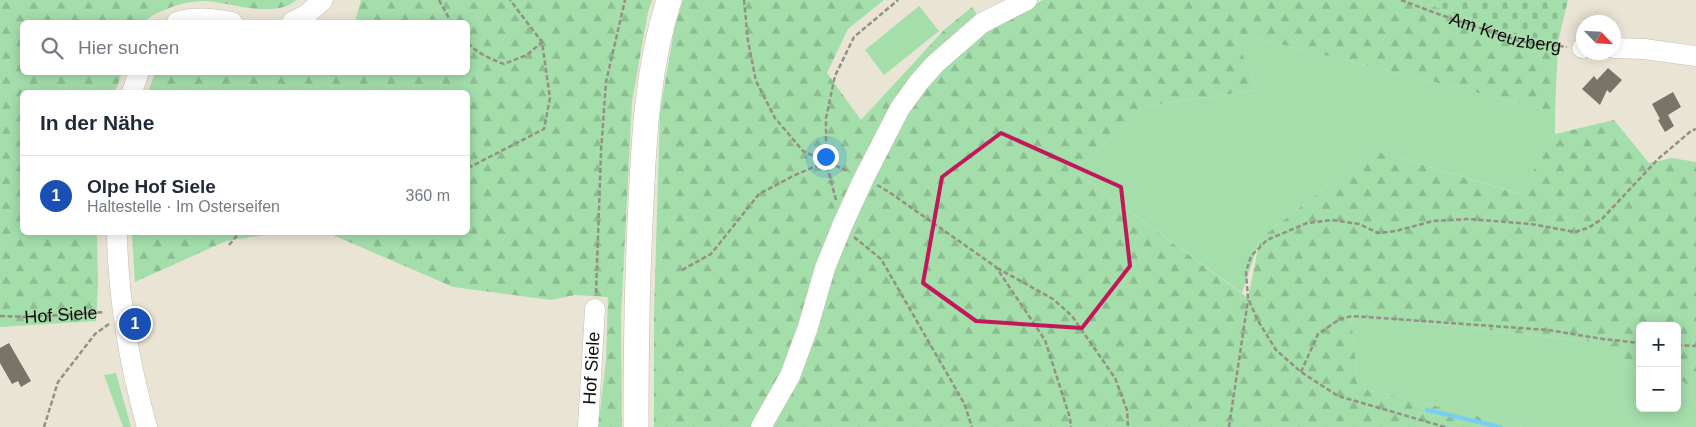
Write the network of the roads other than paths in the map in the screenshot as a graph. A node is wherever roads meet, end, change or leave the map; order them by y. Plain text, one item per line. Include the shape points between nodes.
1 (323, 0) edge
2 (669, 0) edge
3 (1028, 0) edge
4 (184, 20) edge
5 (218, 20) edge
6 (296, 20) edge
7 (1621, 48) edge
8 (1696, 56) edge
9 (137, 75) edge
10 (133, 90) edge
11 (117, 235) edge
12 (595, 309) road end
13 (147, 427) edge
14 (588, 427) edge
15 (636, 427) edge
16 (761, 427) edge

1 - 6 street
2 - 15 main road via 652,72 644,125 636,316
3 - 16 street via 982,23 924,76 900,108 842,226 790,376
4 - 5 street
7 - 8 street
9 - 10 street
11 - 13 street via 113,310
12 - 14 street, Hof Siele

